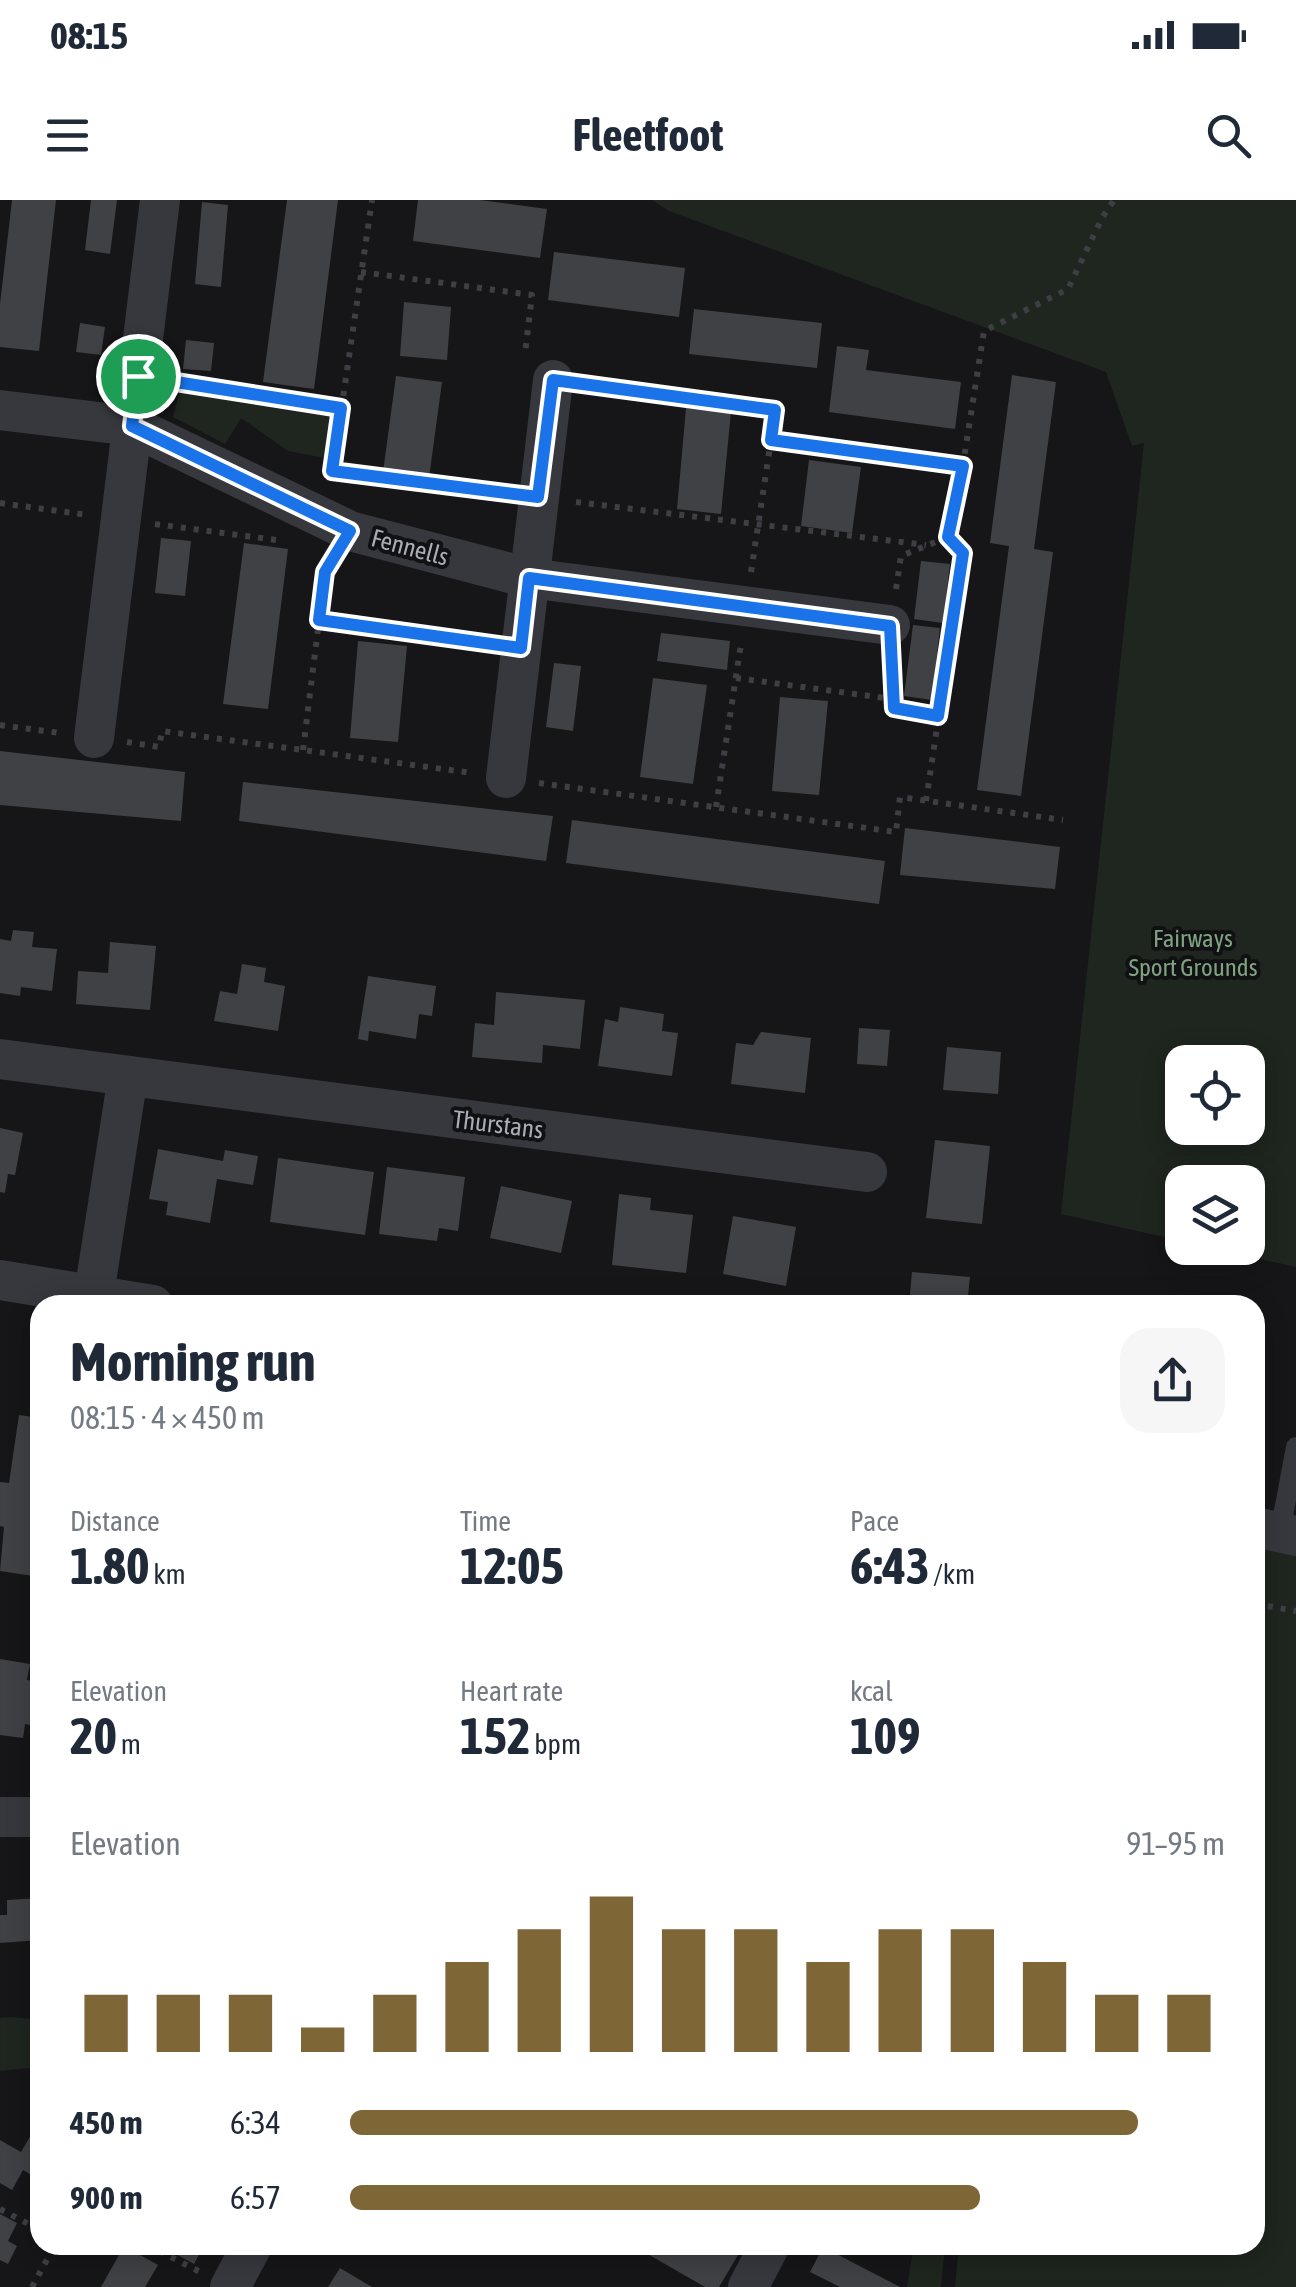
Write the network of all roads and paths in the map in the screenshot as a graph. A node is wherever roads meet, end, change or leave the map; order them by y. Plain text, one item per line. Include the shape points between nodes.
1 (160, 200) edge
2 (372, 200) edge
3 (1114, 200) edge
4 (361, 272) junction
5 (138, 376) junction
6 (553, 380) junction
7 (341, 408) junction
8 (0, 410) edge
9 (132, 426) junction
10 (963, 466) junction
11 (332, 471) junction
12 (538, 497) junction
13 (0, 503) edge
14 (121, 519) junction
15 (337, 525) junction
16 (948, 537) junction
17 (284, 542) dead end
18 (928, 546) junction
19 (529, 578) junction
20 (319, 620) junction
21 (890, 626) junction
22 (521, 648) junction
23 (736, 678) dead end
24 (892, 699) junction
25 (938, 716) junction
26 (94, 738) dead end
27 (302, 750) dead end
28 (506, 778) dead end
29 (926, 801) dead end
30 (0, 1059) edge
31 (128, 1076) junction
32 (867, 1172) dead end
33 (0, 1280) edge
34 (94, 1294) junction
35 (99, 1295) edge
36 (1296, 1447) edge
37 (1277, 1531) edge
38 (1265, 1606) edge
39 (1296, 1611) edge
40 (0, 1817) edge
41 (30, 1818) edge
42 (0, 2209) edge
43 (30, 2225) edge
44 (50, 2255) edge
45 (167, 2255) edge
46 (244, 2255) edge
47 (765, 2255) edge
48 (221, 2283) edge
49 (32, 2287) edge
50 (748, 2287) edge

1 - 5 street
2 - 4 path
3 - 10 path via 1068,289 984,330
4 - 6 path via 532,295 522,375
4 - 7 path
5 - 7 path
5 - 9 street
6 - 10 path via 775,410 771,440
6 - 12 street
7 - 11 path
8 - 9 street, Fennells
9 - 14 street
9 - 15 street, Fennells
10 - 16 path
11 - 12 path
11 - 15 path
12 - 18 path
12 - 19 street
13 - 14 path
14 - 17 path
14 - 26 street
15 - 19 street, Fennells
15 - 20 path
16 - 18 path
16 - 25 path via 963,553
18 - 21 path via 901,556
19 - 21 street, Fennells
19 - 22 street
20 - 22 path
20 - 27 path
21 - 24 path
22 - 28 street
23 - 24 path
24 - 25 path via 894,708
25 - 29 path
30 - 31 street, Thurstans
31 - 32 street, Thurstans
31 - 34 street
33 - 34 street
34 - 35 street
36 - 37 lane
38 - 39 path
40 - 41 street
42 - 43 path
44 - 49 path
45 - 48 path
46 - 48 street
47 - 50 street

